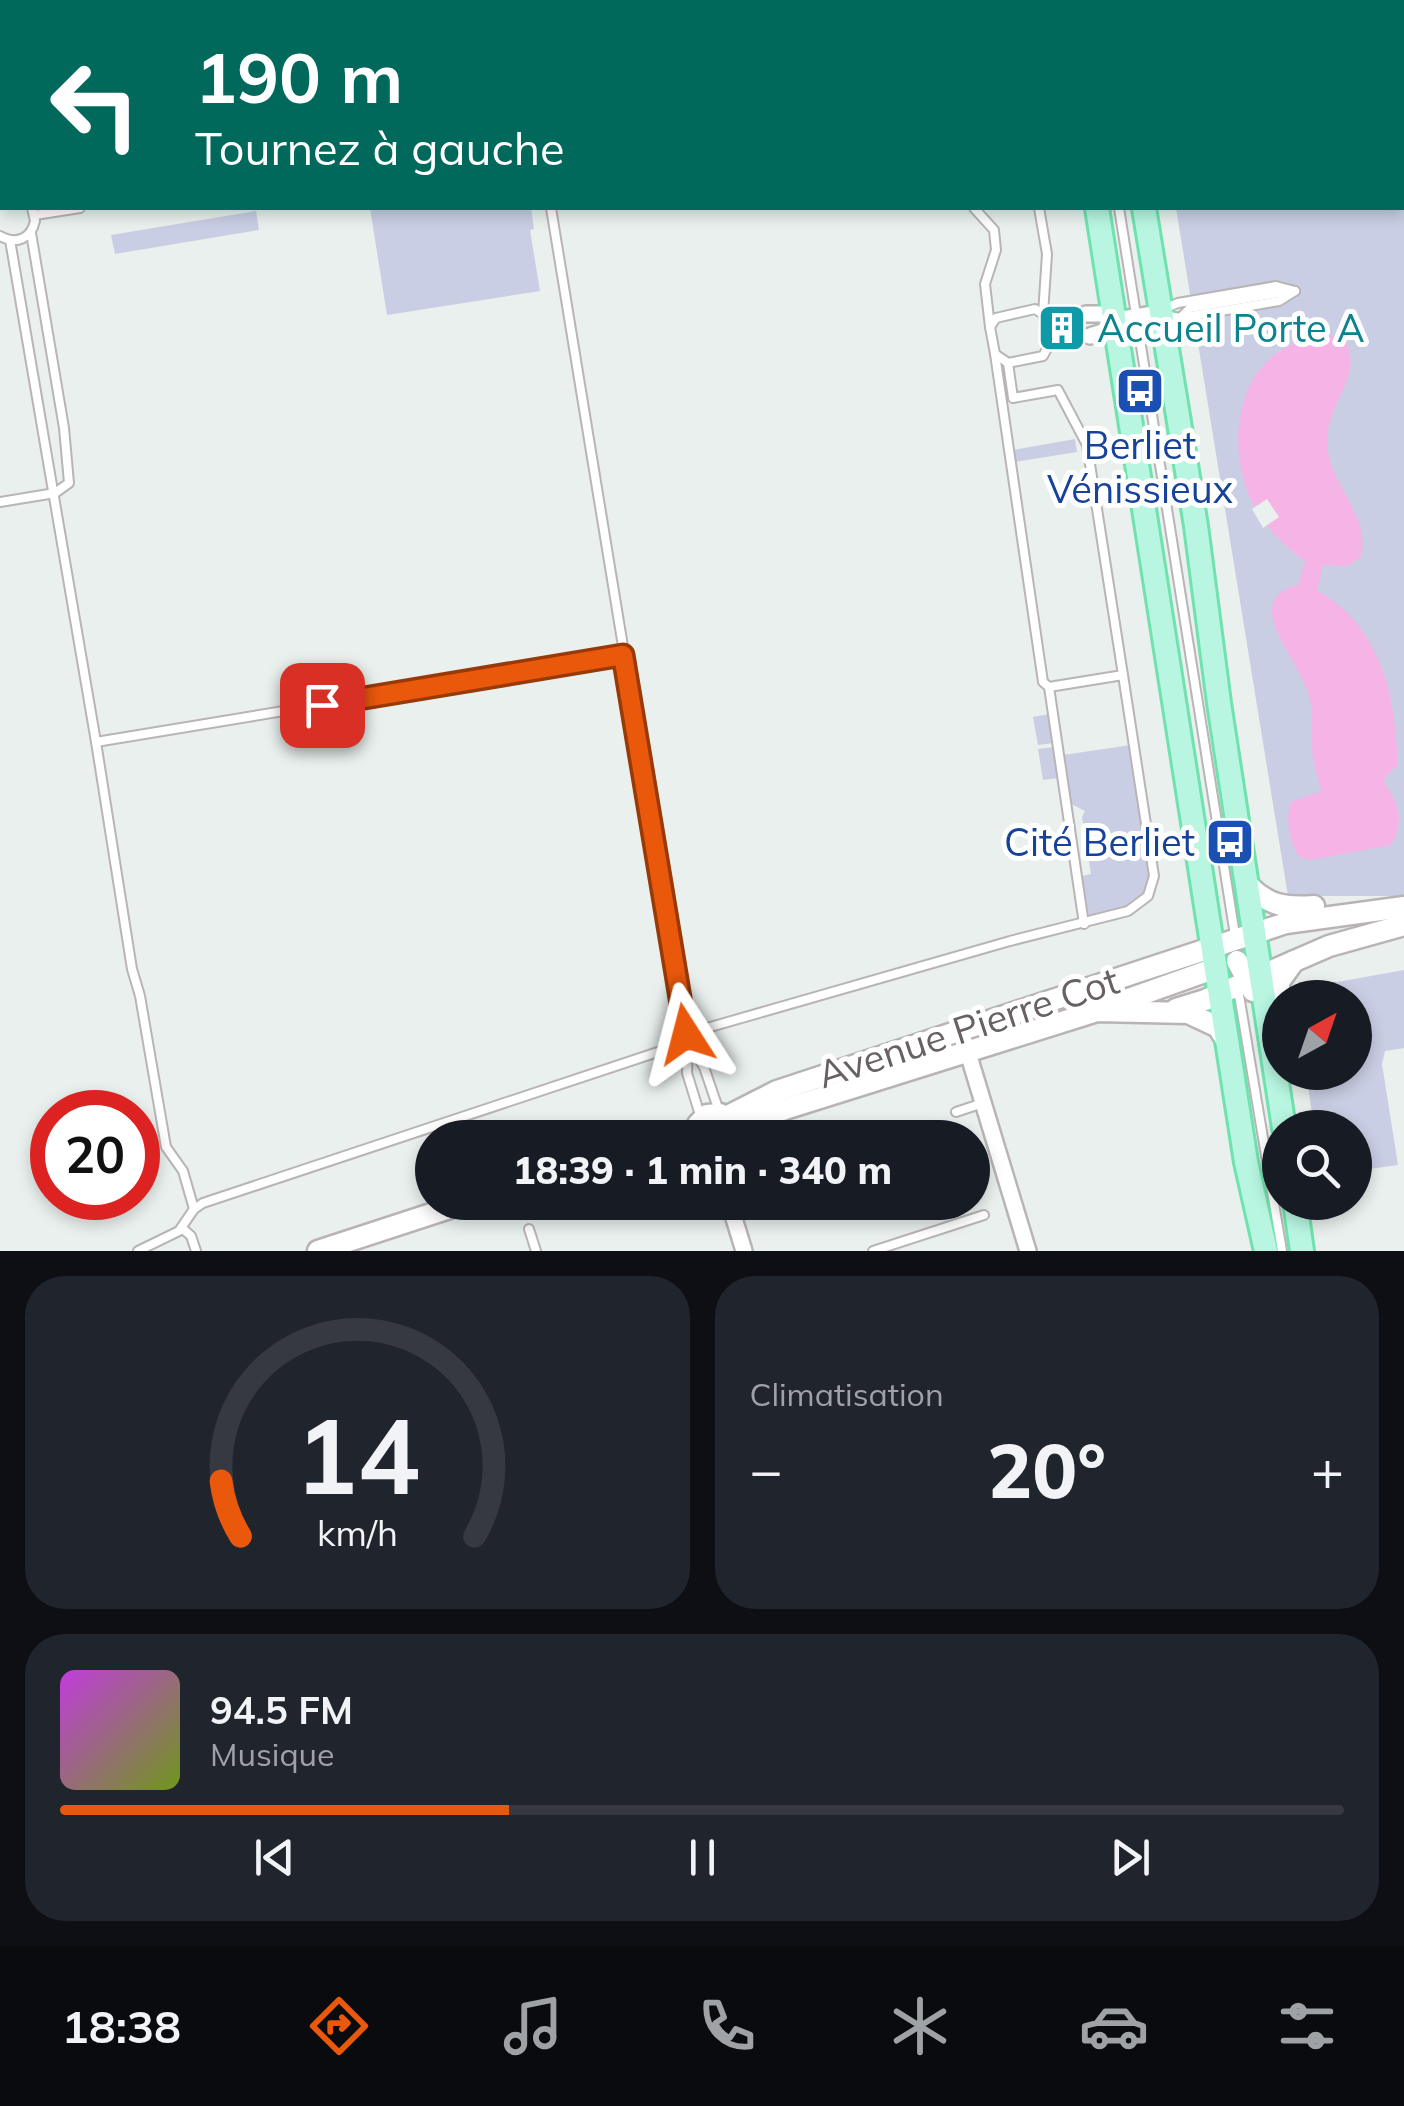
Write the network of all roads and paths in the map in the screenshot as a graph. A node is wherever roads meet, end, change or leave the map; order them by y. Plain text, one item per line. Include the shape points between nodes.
1 (551, 210) edge
2 (976, 210) edge
3 (1040, 210) edge
4 (1099, 210) edge
5 (1120, 210) edge
6 (1144, 210) edge
7 (33, 211) edge
8 (31, 233) junction
9 (0, 236) edge
10 (10, 240) junction
11 (1296, 290) junction
12 (1086, 314) joint
13 (1154, 314) junction
14 (1045, 316) junction
15 (990, 327) junction
16 (1090, 336) joint
17 (1050, 342) junction
18 (995, 354) junction
19 (1008, 362) junction
20 (55, 493) junction
21 (0, 502) edge
22 (623, 655) junction
23 (1123, 674) junction
24 (1049, 687) junction
25 (96, 742) junction
26 (1248, 886) junction
27 (1404, 907) edge
28 (1380, 911) junction
29 (1084, 924) junction
30 (1404, 925) edge
31 (1231, 950) junction
32 (1295, 960) junction
33 (1280, 980) edge
34 (1242, 984) junction
35 (1098, 1011) junction
36 (1169, 1011) junction
37 (960, 1030) junction
38 (687, 1038) junction
39 (1226, 1040) junction
40 (967, 1051) junction
41 (1281, 1090) edge
42 (1280, 1098) junction
43 (983, 1103) junction
44 (1282, 1110) edge
45 (956, 1112) dead end
46 (707, 1120) edge
47 (710, 1120) edge
48 (727, 1120) edge
49 (753, 1120) edge
50 (194, 1209) junction
51 (415, 1219) edge
52 (734, 1220) edge
53 (971, 1220) edge
54 (1298, 1220) edge
55 (182, 1228) junction
56 (529, 1229) dead end
57 (742, 1250) edge
58 (138, 1251) edge
59 (196, 1251) edge
60 (318, 1251) edge
61 (536, 1251) edge
62 (873, 1251) edge
63 (1028, 1251) edge
64 (1266, 1251) edge
65 (1282, 1251) edge
66 (1302, 1251) edge

1 - 22 lane
2 - 15 lane via 994,230 996,250 984,284
3 - 14 lane
4 - 13 main road
5 - 13 lane
6 - 13 main road
7 - 8 lane
8 - 10 lane
8 - 20 lane via 64,428 69,483
9 - 10 lane
10 - 20 lane
11 - 13 lane
11 - 13 lane via 1279,300
11 - 13 lane via 1276,286
12 - 13 street
12 - 14 lane
13 - 16 street
13 - 26 main road
13 - 31 lane
13 - 31 main road via 1185,783
14 - 15 lane via 1035,309 1000,314
14 - 17 lane
15 - 18 lane
16 - 17 lane
17 - 19 lane via 1044,356
18 - 19 lane
18 - 24 lane
19 - 23 lane via 1013,398 1058,390 1086,445
20 - 21 lane
20 - 25 lane
22 - 25 lane
22 - 38 lane
23 - 24 lane
23 - 29 lane via 1154,876 1138,906
24 - 29 lane
25 - 50 lane via 166,1147 183,1172
26 - 28 street via 1288,908
26 - 31 main road
27 - 28 street
28 - 31 street via 1314,916
29 - 38 lane via 1010,940
30 - 32 street, Avenue Pierre Cot
31 - 34 main road
31 - 34 main road
31 - 34 street
31 - 35 street, Avenue Pierre Cot
31 - 37 street, Avenue Pierre Cot
32 - 33 street
32 - 34 street, Avenue Pierre Cot
34 - 36 street, Avenue Pierre Cot
34 - 39 main road
34 - 42 main road
34 - 65 lane
35 - 36 street, Avenue Pierre Cot
35 - 40 street, Avenue Pierre Cot
36 - 39 street, Avenue Pierre Cot via 1206,1018
37 - 40 street
37 - 48 street, Avenue Pierre Cot via 777,1091
38 - 46 lane via 687,1073
38 - 47 lane via 704,1067
38 - 50 lane
39 - 64 main road
40 - 43 street
40 - 49 street, Avenue Pierre Cot
41 - 42 street
42 - 44 main road
43 - 45 lane
43 - 63 street
50 - 55 lane
51 - 60 street
52 - 57 street
53 - 62 lane
54 - 66 main road
55 - 58 lane via 170,1240
55 - 59 lane
56 - 61 lane

